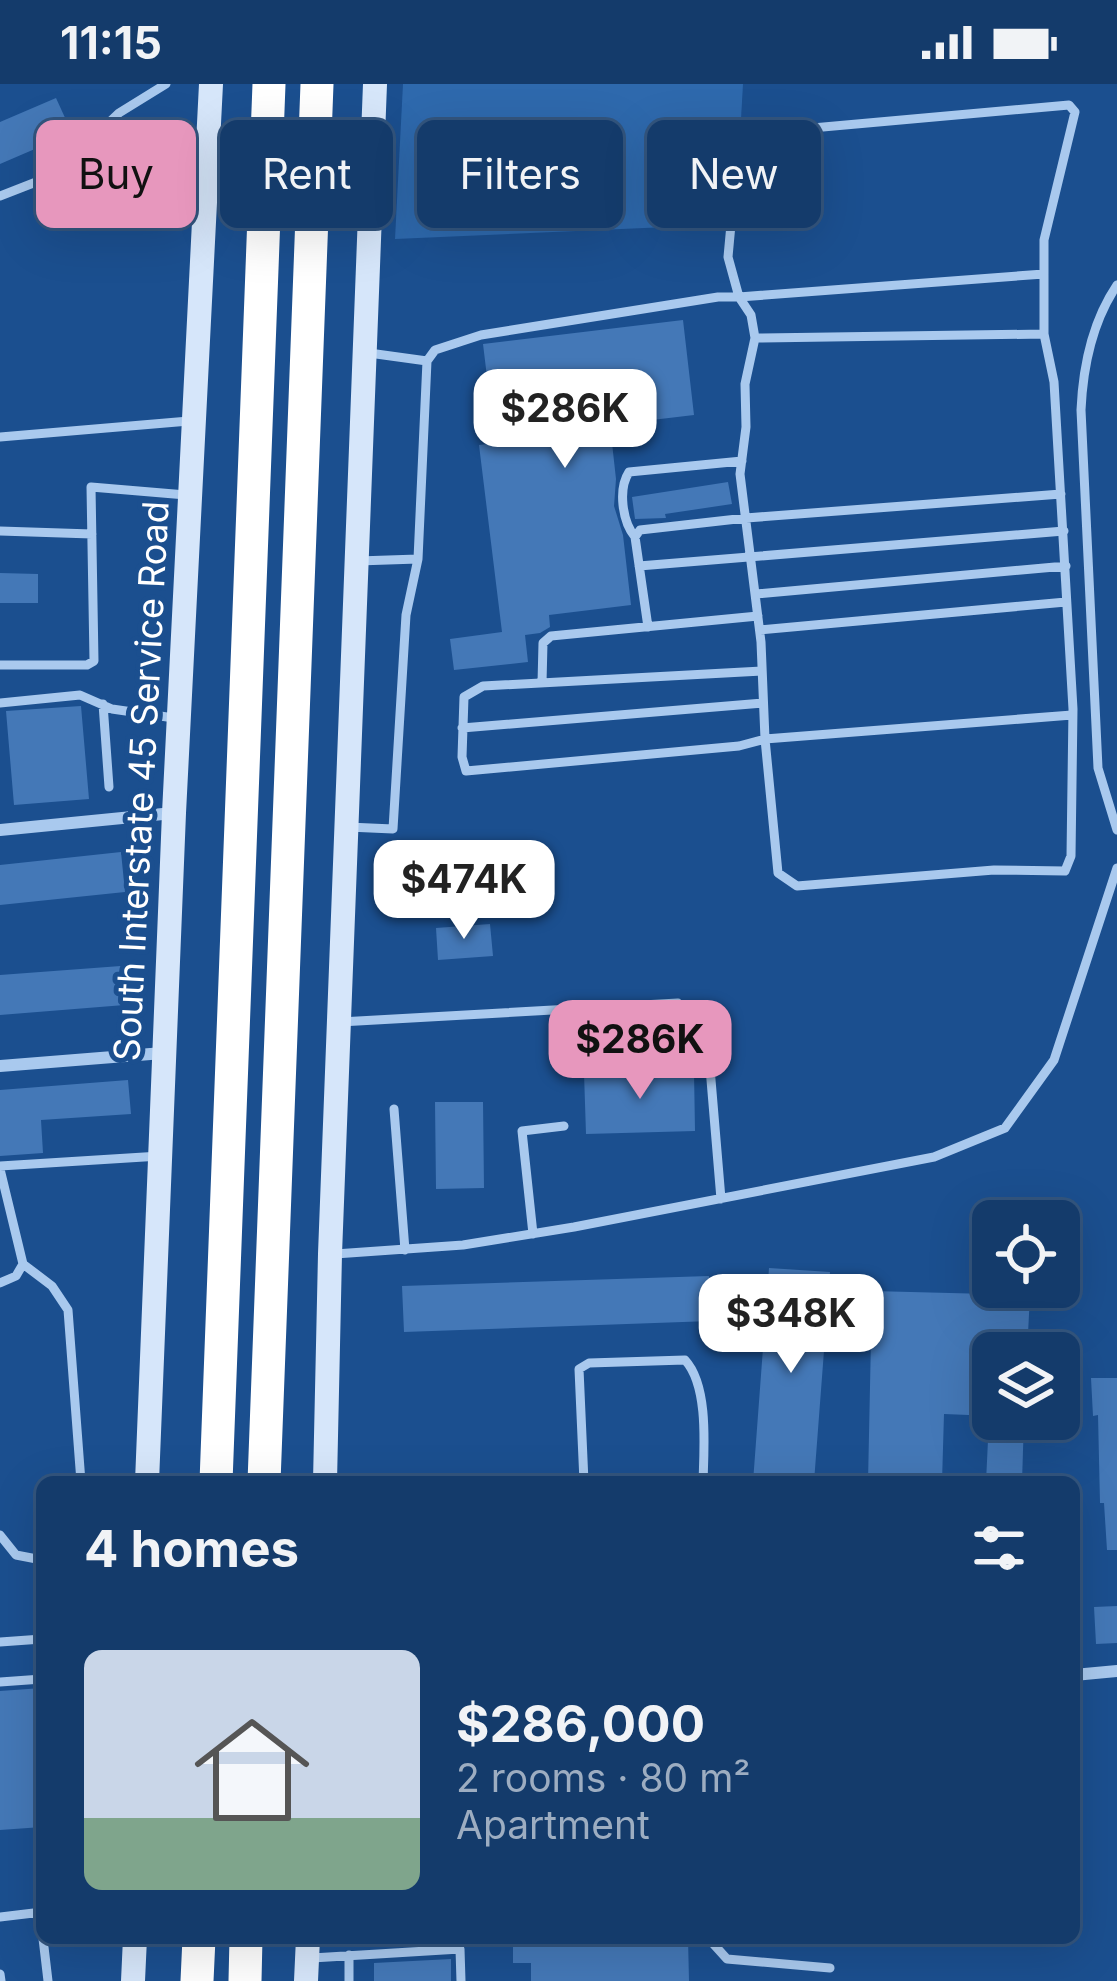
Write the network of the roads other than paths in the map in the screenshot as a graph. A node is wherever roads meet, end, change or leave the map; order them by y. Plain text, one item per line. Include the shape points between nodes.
1 (166, 84) edge
2 (211, 84) edge
3 (269, 84) edge
4 (375, 84) edge
5 (319, 91) edge
6 (0, 196) edge
7 (1044, 274) junction
8 (1117, 285) edge
9 (739, 298) junction
10 (1045, 334) junction
11 (754, 338) junction
12 (363, 352) junction
13 (427, 361) junction
14 (195, 421) junction
15 (0, 437) edge
16 (742, 461) junction
17 (1061, 494) junction
18 (191, 496) junction
19 (746, 518) junction
20 (0, 531) edge
21 (1064, 531) junction
22 (92, 534) junction
23 (635, 537) junction
24 (752, 556) junction
25 (418, 560) junction
26 (358, 561) junction
27 (639, 566) junction
28 (1066, 566) junction
29 (756, 594) junction
30 (1066, 602) junction
31 (758, 616) junction
32 (649, 627) junction
33 (760, 629) junction
34 (0, 665) edge
35 (762, 671) junction
36 (542, 683) junction
37 (0, 703) edge
38 (763, 703) junction
39 (103, 704) junction
40 (1072, 715) junction
41 (179, 718) junction
42 (462, 728) junction
43 (765, 739) junction
44 (109, 787) dead end
45 (174, 813) junction
46 (348, 827) junction
47 (0, 830) edge
48 (1117, 830) edge
49 (1117, 868) edge
50 (679, 1003) dead end
51 (340, 1022) junction
52 (163, 1054) junction
53 (0, 1066) edge
54 (710, 1068) dead end
55 (394, 1109) dead end
56 (564, 1126) dead end
57 (160, 1156) junction
58 (0, 1168) edge
59 (721, 1199) junction
60 (533, 1234) junction
61 (405, 1250) junction
62 (330, 1254) junction
63 (23, 1264) junction
64 (0, 1283) edge
65 (81, 1476) edge
66 (147, 1476) edge
67 (216, 1476) edge
68 (264, 1476) edge
69 (325, 1476) edge
70 (584, 1476) edge
71 (703, 1476) edge
72 (0, 1535) edge
73 (36, 1559) edge
74 (36, 1639) edge
75 (0, 1642) edge
76 (1117, 1671) edge
77 (1080, 1674) edge
78 (36, 1679) edge
79 (0, 1682) edge
80 (36, 1913) edge
81 (0, 1917) edge
82 (44, 1944) edge
83 (135, 1944) edge
84 (246, 1944) edge
85 (714, 1944) edge
86 (349, 1955) junction
87 (307, 1959) edge
88 (830, 1968) dead end
89 (48, 1981) edge
90 (134, 1981) edge
91 (244, 1981) edge
92 (349, 1981) edge
93 (461, 1981) edge

1 - 6 lane via 119,113 55,175
2 - 14 main road, South Interstate 45 Service Road
3 - 67 highway
4 - 12 main road
5 - 68 highway
7 - 9 lane
7 - 9 lane via 1044,240 1075,112 1069,105 744,134 728,257
7 - 10 lane
8 - 48 lane via 1084,366 1082,410 1098,768
9 - 11 lane
9 - 13 lane via 481,335 435,350
10 - 11 lane
10 - 17 lane
11 - 16 lane
12 - 13 lane
12 - 26 main road
13 - 25 lane
14 - 15 lane
14 - 18 main road, South Interstate 45 Service Road
16 - 19 lane
16 - 23 lane via 629,472 626,526
17 - 19 lane
17 - 21 lane
18 - 22 lane via 92,487
18 - 41 main road, South Interstate 45 Service Road
19 - 23 lane via 640,530
19 - 24 lane
20 - 22 lane
21 - 24 lane
21 - 28 lane
22 - 34 lane via 94,661
23 - 27 lane
24 - 27 lane
24 - 29 lane
25 - 26 lane
25 - 46 lane via 406,615 393,829
26 - 46 main road
27 - 32 lane
28 - 29 lane
28 - 30 lane
29 - 31 lane
30 - 33 lane
30 - 40 lane
31 - 32 lane
31 - 33 lane
32 - 36 lane via 551,636 543,643
33 - 35 lane
35 - 36 lane
35 - 38 lane
36 - 42 lane via 483,686 464,697
37 - 39 lane via 80,695
38 - 42 lane
38 - 43 lane
39 - 41 lane
39 - 44 lane
40 - 43 lane
40 - 43 lane via 1065,871 797,886 778,873
41 - 45 main road, South Interstate 45 Service Road
42 - 43 lane via 466,770
45 - 47 street
45 - 52 main road, South Interstate 45 Service Road
46 - 51 main road
49 - 59 lane via 1054,1060 1005,1128 934,1157
50 - 51 lane
51 - 62 main road
52 - 53 street
52 - 57 main road, South Interstate 45 Service Road
54 - 59 lane
55 - 61 lane
56 - 60 lane via 521,1131
57 - 58 lane
57 - 66 main road, South Interstate 45 Service Road
58 - 63 lane
59 - 60 lane
60 - 61 lane
61 - 62 lane
62 - 69 main road
63 - 64 lane
63 - 65 lane via 68,1310
70 - 71 lane via 579,1369 685,1360 705,1424
72 - 73 lane via 16,1555
74 - 75 lane
76 - 77 street
78 - 79 lane
80 - 81 lane
82 - 89 lane
83 - 90 main road
84 - 91 highway
85 - 88 lane via 727,1958
86 - 87 lane
86 - 92 lane
86 - 93 lane via 460,1949

